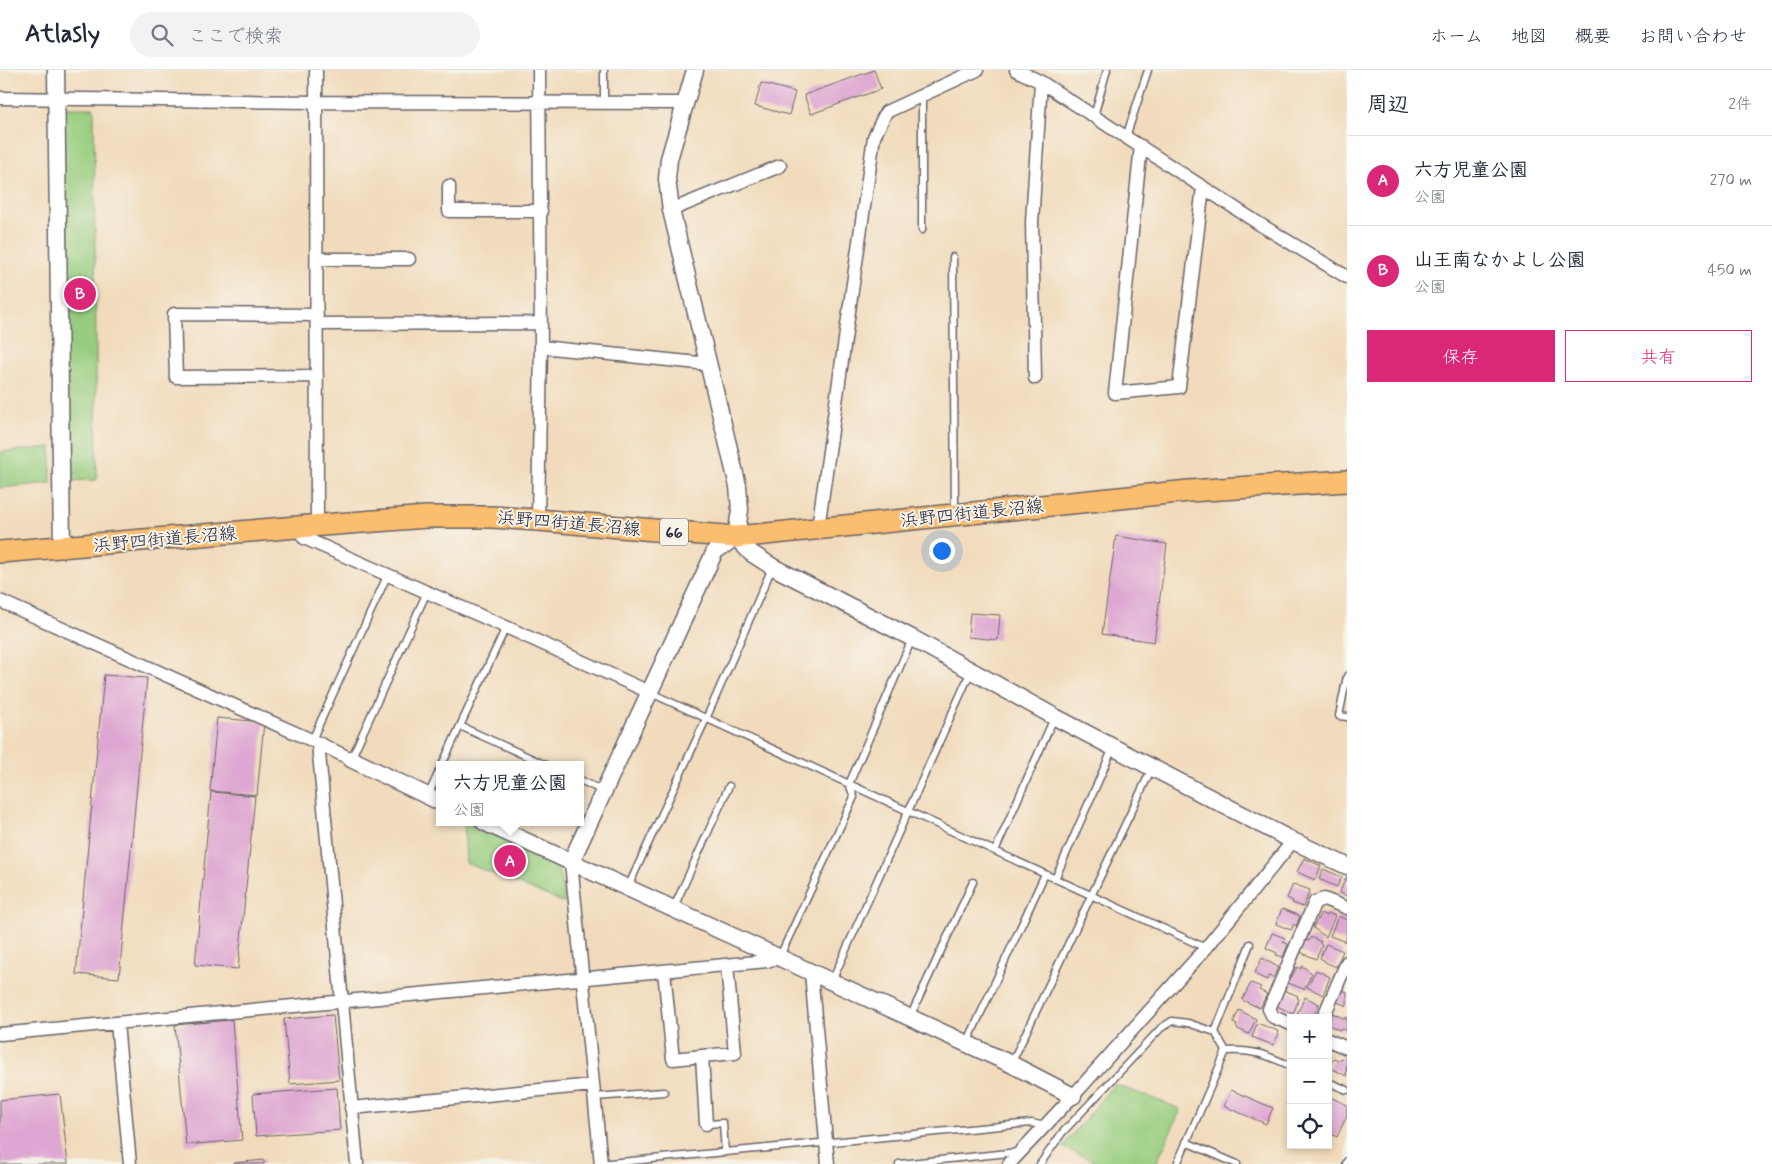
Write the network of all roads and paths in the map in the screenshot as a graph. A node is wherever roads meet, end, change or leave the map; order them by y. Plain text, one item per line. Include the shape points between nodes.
1 (56, 70) edge
2 (316, 70) edge
3 (539, 70) edge
4 (604, 70) edge
5 (695, 70) edge
6 (977, 70) edge
7 (1016, 70) edge
8 (1107, 70) edge
9 (1148, 70) edge
10 (1041, 82) junction
11 (922, 96) junction
12 (0, 98) edge
13 (56, 98) junction
14 (315, 102) junction
15 (604, 102) junction
16 (539, 103) junction
17 (685, 103) junction
18 (1094, 116) junction
19 (1126, 137) junction
20 (1141, 146) junction
21 (780, 166) dead end
22 (449, 186) dead end
23 (1204, 187) junction
24 (672, 210) junction
25 (541, 211) junction
26 (922, 230) dead end
27 (953, 257) dead end
28 (317, 259) junction
29 (409, 259) dead end
30 (1347, 277) edge
31 (317, 320) junction
32 (541, 323) junction
33 (541, 347) junction
34 (708, 364) junction
35 (317, 376) junction
36 (1035, 378) dead end
37 (1347, 481) edge
38 (955, 514) junction
39 (538, 520) junction
40 (307, 526) junction
41 (818, 528) junction
42 (736, 537) junction
43 (62, 548) junction
44 (0, 552) edge
45 (773, 567) junction
46 (388, 574) junction
47 (427, 592) junction
48 (0, 601) edge
49 (506, 627) junction
50 (912, 638) junction
51 (971, 671) junction
52 (1347, 676) edge
53 (649, 692) junction
54 (1054, 717) junction
55 (1347, 717) edge
56 (706, 718) junction
57 (460, 726) junction
58 (315, 741) junction
59 (1113, 747) junction
60 (351, 759) junction
61 (444, 761) edge
62 (537, 761) edge
63 (1152, 767) junction
64 (584, 782) edge
65 (849, 784) junction
66 (730, 786) dead end
67 (604, 791) junction
68 (434, 799) edge
69 (909, 812) junction
70 (493, 826) edge
71 (1293, 840) junction
72 (995, 851) junction
73 (571, 862) junction
74 (1347, 866) edge
75 (1045, 874) junction
76 (1055, 879) junction
77 (973, 882) dead end
78 (628, 888) junction
79 (1092, 896) junction
80 (1347, 908) edge
81 (674, 909) junction
82 (1250, 944) dead end
83 (1206, 948) junction
84 (779, 958) junction
85 (1347, 962) edge
86 (727, 965) junction
87 (664, 971) junction
88 (811, 972) junction
89 (1344, 977) edge
90 (583, 978) junction
91 (832, 982) junction
92 (341, 1001) junction
93 (1326, 1014) edge
94 (910, 1018) junction
95 (117, 1022) junction
96 (1287, 1022) edge
97 (1215, 1032) junction
98 (0, 1034) edge
99 (1332, 1042) edge
100 (967, 1043) junction
101 (1347, 1048) edge
102 (1226, 1051) junction
103 (702, 1056) junction
104 (1011, 1064) junction
105 (1287, 1064) edge
106 (1332, 1084) edge
107 (1347, 1090) edge
108 (594, 1091) junction
109 (664, 1092) dead end
110 (1073, 1096) junction
111 (351, 1108) junction
112 (706, 1124) joint
113 (1045, 1126) junction
114 (1186, 1142) junction
115 (826, 1143) junction
116 (725, 1152) junction
117 (1019, 1152) junction
118 (130, 1164) edge
119 (357, 1164) edge
120 (600, 1164) edge
121 (828, 1164) edge
122 (898, 1164) edge
123 (1009, 1164) edge
124 (1040, 1164) edge
125 (1177, 1164) edge
126 (1237, 1164) edge

1 - 13 street
2 - 14 street
3 - 16 street
4 - 15 lane
5 - 17 street
6 - 11 street
7 - 10 street
8 - 18 lane
9 - 19 lane
10 - 18 street
10 - 36 street via 1032,222
11 - 26 lane
11 - 41 street via 886,112 874,137
12 - 13 street
13 - 14 street
13 - 43 street
14 - 16 street
14 - 28 street
15 - 16 street
15 - 17 street
16 - 25 street
17 - 24 street via 669,159 667,179
18 - 19 street
19 - 20 street
20 - 23 street
20 - 23 street via 1115,393 1179,387
21 - 24 street
22 - 25 street via 449,211
23 - 30 street
24 - 34 street
25 - 32 street
27 - 38 lane
28 - 29 street
28 - 31 street
31 - 32 street
31 - 35 street
31 - 35 street via 174,314 176,377
32 - 33 street
33 - 34 street
33 - 39 street
34 - 42 street via 739,492
35 - 40 street
37 - 38 main road, 浜野四街道長沼線 / 66 via 1190,491
38 - 41 main road, 浜野四街道長沼線 / 66
39 - 40 main road, 浜野四街道長沼線 / 66 via 427,517
39 - 42 main road, 浜野四街道長沼線 / 66
40 - 43 main road, 浜野四街道長沼線 / 66
40 - 46 street via 304,538
41 - 42 main road, 浜野四街道長沼線 / 66
42 - 45 street via 751,553
42 - 53 street via 716,550
43 - 44 main road, 浜野四街道長沼線 / 66
45 - 50 street
45 - 56 lane
46 - 47 street
46 - 58 lane
47 - 49 street
47 - 60 lane
48 - 58 street
49 - 53 street
49 - 57 lane
50 - 51 street
50 - 65 lane
51 - 54 street
51 - 69 lane
52 - 55 lane via 1338,716
53 - 56 lane
53 - 67 street
54 - 59 street
54 - 72 lane
56 - 65 lane
56 - 78 lane
57 - 61 lane
57 - 62 lane
58 - 60 street
58 - 92 street
59 - 63 street
59 - 76 lane
60 - 68 street
63 - 71 street
63 - 79 lane
64 - 67 lane
65 - 69 lane
65 - 84 lane via 854,797
66 - 81 lane
67 - 73 street
69 - 72 lane
69 - 91 lane
70 - 73 street
71 - 74 street
71 - 83 street
72 - 75 lane
73 - 78 street
73 - 90 street
75 - 76 lane
75 - 100 lane
76 - 79 lane
77 - 94 lane
78 - 81 street
79 - 83 lane
79 - 104 lane
80 - 96 street via 1324,899 1314,902 1270,1009 1273,1017
81 - 84 street
82 - 97 lane
83 - 110 street
84 - 86 street
84 - 88 street
85 - 89 street
86 - 87 street
86 - 103 street via 735,1053
87 - 90 street
87 - 103 street via 673,1059
88 - 91 street
88 - 115 street
89 - 93 street
90 - 92 street
90 - 108 street
91 - 94 street
92 - 95 street
92 - 111 street
94 - 100 street
95 - 98 street
95 - 118 street
97 - 102 lane
97 - 124 lane via 1172,1020 1161,1028 1062,1133
99 - 101 street
100 - 104 street
102 - 105 lane via 1244,1050
102 - 114 lane
103 - 112 street
104 - 110 street
106 - 107 lane
108 - 109 lane
108 - 111 street
108 - 120 street
110 - 113 street
111 - 119 street
112 - 116 lane via 723,1123
113 - 115 lane via 1032,1123
113 - 117 street
114 - 125 lane
114 - 126 lane
115 - 116 lane
115 - 121 street
116 - 120 lane
117 - 122 lane
117 - 123 street

